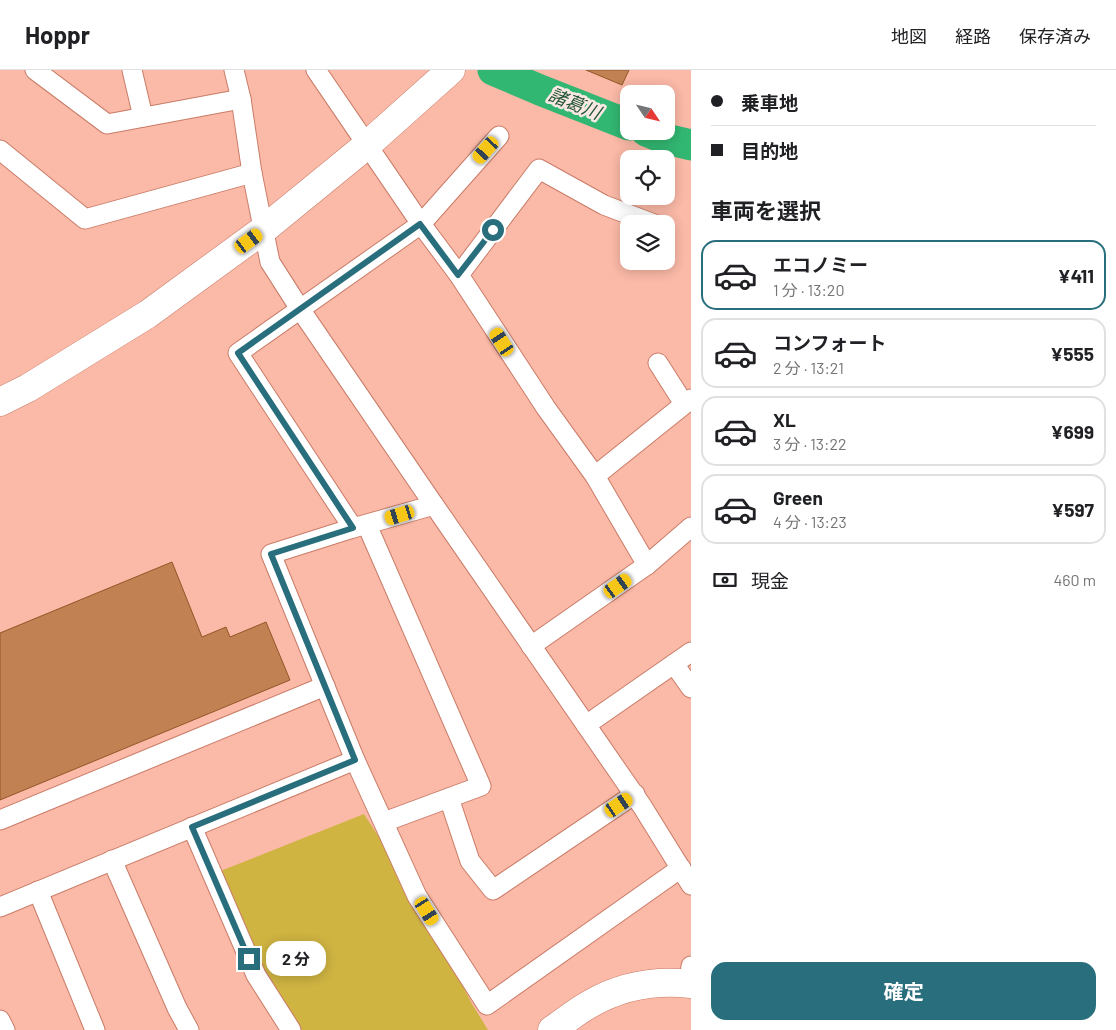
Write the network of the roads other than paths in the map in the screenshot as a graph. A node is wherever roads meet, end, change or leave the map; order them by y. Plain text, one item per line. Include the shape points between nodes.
1 (35, 70) edge
2 (132, 70) edge
3 (234, 70) edge
4 (316, 70) edge
5 (443, 76) edge
6 (241, 99) junction
7 (143, 117) junction
8 (499, 136) dead end
9 (367, 145) junction
10 (0, 150) edge
11 (252, 173) junction
12 (630, 215) edge
13 (420, 224) junction
14 (263, 230) junction
15 (458, 275) junction
16 (300, 309) junction
17 (658, 363) dead end
18 (0, 402) edge
19 (687, 402) edge
20 (595, 476) junction
21 (434, 505) junction
22 (360, 527) junction
23 (691, 527) edge
24 (646, 566) junction
25 (531, 646) junction
26 (691, 652) edge
27 (674, 664) junction
28 (325, 686) junction
29 (691, 688) edge
30 (586, 725) junction
31 (355, 760) junction
32 (635, 794) junction
33 (449, 798) junction
34 (0, 820) edge
35 (384, 822) junction
36 (192, 827) junction
37 (112, 860) junction
38 (681, 868) junction
39 (691, 885) edge
40 (38, 891) junction
41 (0, 907) edge
42 (690, 978) edge
43 (0, 1020) edge
44 (5, 1030) edge
45 (95, 1030) edge
46 (189, 1030) edge
47 (291, 1030) edge
48 (552, 1030) edge

1 - 7 street via 106,124
2 - 7 street
3 - 6 street
4 - 9 street
5 - 9 street
6 - 7 street
6 - 11 street
8 - 13 street
9 - 13 street
9 - 14 street
10 - 11 street via 85,219
11 - 14 street
12 - 15 street via 604,205 539,170
13 - 15 street
13 - 16 street
14 - 16 street via 270,262
14 - 18 street via 148,314
15 - 20 street
16 - 21 street
16 - 22 street via 238,353
17 - 19 street
19 - 20 street
20 - 24 street
21 - 22 street
21 - 25 street
22 - 28 street via 271,554
22 - 33 street via 481,786
23 - 24 street
24 - 25 street
25 - 30 street
26 - 27 street
27 - 29 street
27 - 30 street
28 - 31 street
28 - 34 street
30 - 32 street
31 - 35 street
31 - 36 street
32 - 33 street via 493,890 470,861
32 - 38 street
33 - 35 street
35 - 38 street via 417,896 486,1005
36 - 37 street
36 - 47 street via 256,975
37 - 40 street
37 - 46 street
38 - 39 street
40 - 41 street
40 - 45 street
42 - 48 street via 618,990 590,1004
43 - 44 street

